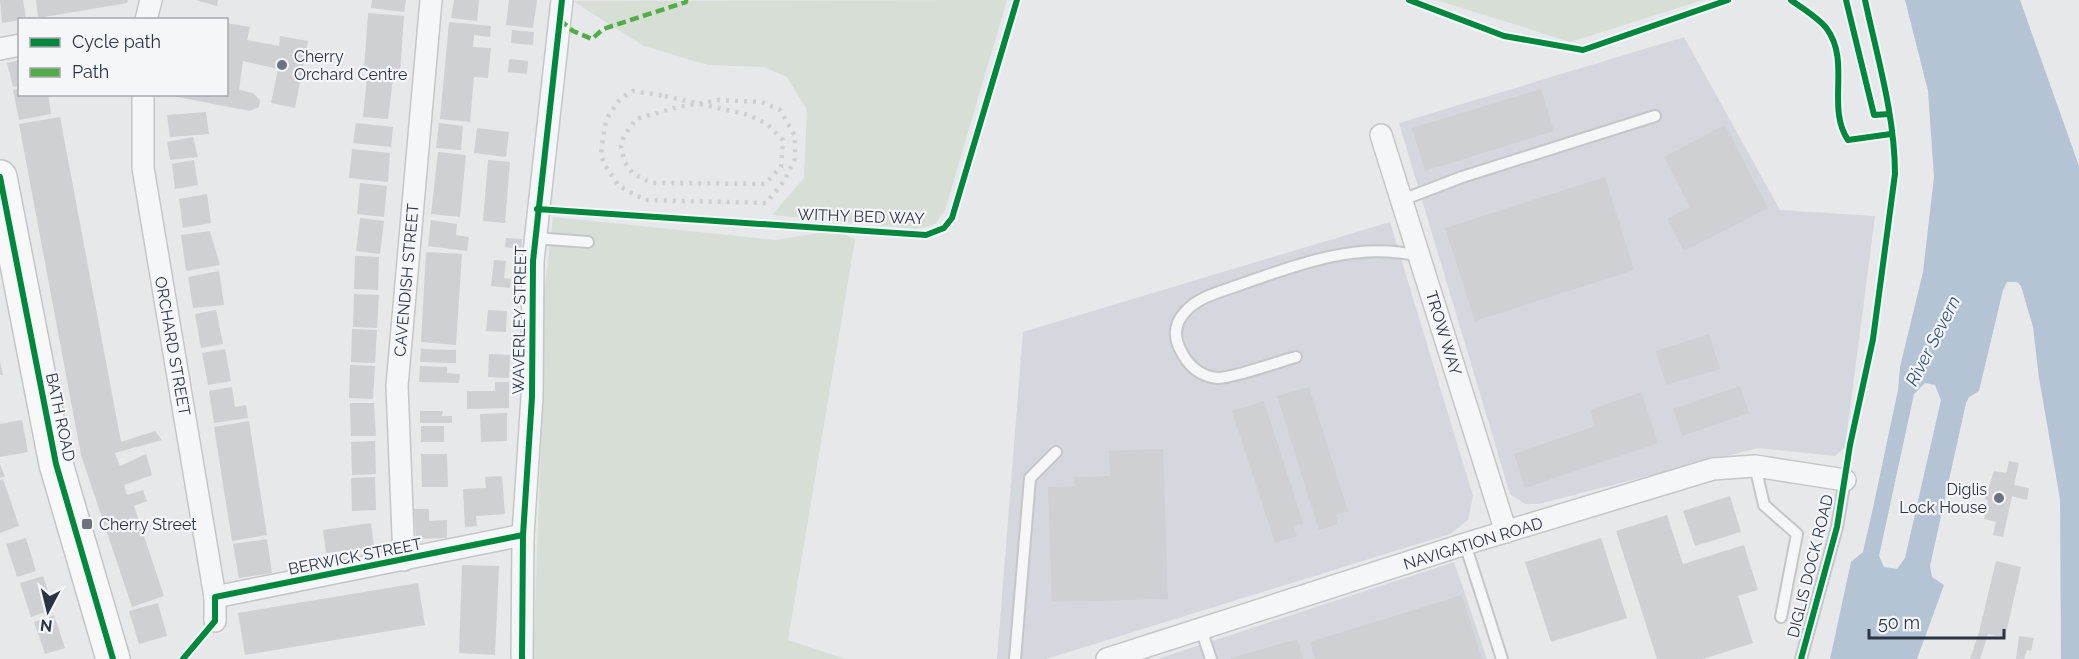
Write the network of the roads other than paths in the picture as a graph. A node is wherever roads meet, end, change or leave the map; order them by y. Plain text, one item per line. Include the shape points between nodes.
1 (151, 0) edge
2 (431, 0) edge
3 (562, 0) edge
4 (146, 18) edge
5 (18, 45) edge
6 (0, 49) edge
7 (143, 96) edge
8 (1655, 116) dead end
9 (1382, 135) dead end
10 (0, 177) edge
11 (1402, 200) junction
12 (535, 238) junction
13 (588, 242) dead end
14 (1419, 256) junction
15 (10, 281) edge
16 (1296, 357) dead end
17 (1056, 453) dead end
18 (1755, 466) junction
19 (1845, 480) joint
20 (1506, 532) junction
21 (523, 535) junction
22 (1465, 544) junction
23 (404, 560) junction
24 (215, 597) junction
25 (1781, 617) dead end
26 (214, 621) dead end
27 (1201, 629) junction
28 (113, 659) edge
29 (522, 659) edge
30 (1015, 659) edge
31 (1107, 659) edge
32 (1211, 659) edge
33 (1502, 659) edge
34 (1801, 659) edge

1 - 4 street
2 - 23 street, CAVENDISH STREET via 397,386
3 - 12 street, WAVERLEY STREET
5 - 6 street
7 - 24 street, ORCHARD STREET via 144,168
8 - 11 lane
9 - 11 street, TROW WAY
10 - 15 main road, BATH ROAD
11 - 14 street, TROW WAY
12 - 13 lane
12 - 21 street, WAVERLEY STREET via 532,397
14 - 16 lane via 1398,251 1360,252 1292,266 1207,297 1185,312 1174,338 1193,369 1218,378
14 - 20 street, TROW WAY
15 - 28 main road, BATH ROAD via 56,464
17 - 30 lane via 1030,478
18 - 19 street, NAVIGATION ROAD
18 - 20 street, NAVIGATION ROAD via 1713,469
18 - 25 lane via 1764,506 1797,534
19 - 34 lane, DIGLIS DOCK ROAD via 1837,527
20 - 22 street, NAVIGATION ROAD
21 - 23 street, BERWICK STREET
21 - 29 street, WAVERLEY STREET
22 - 27 street, NAVIGATION ROAD
22 - 33 lane
23 - 24 street, BERWICK STREET
24 - 26 street
27 - 31 street, NAVIGATION ROAD
27 - 32 lane

